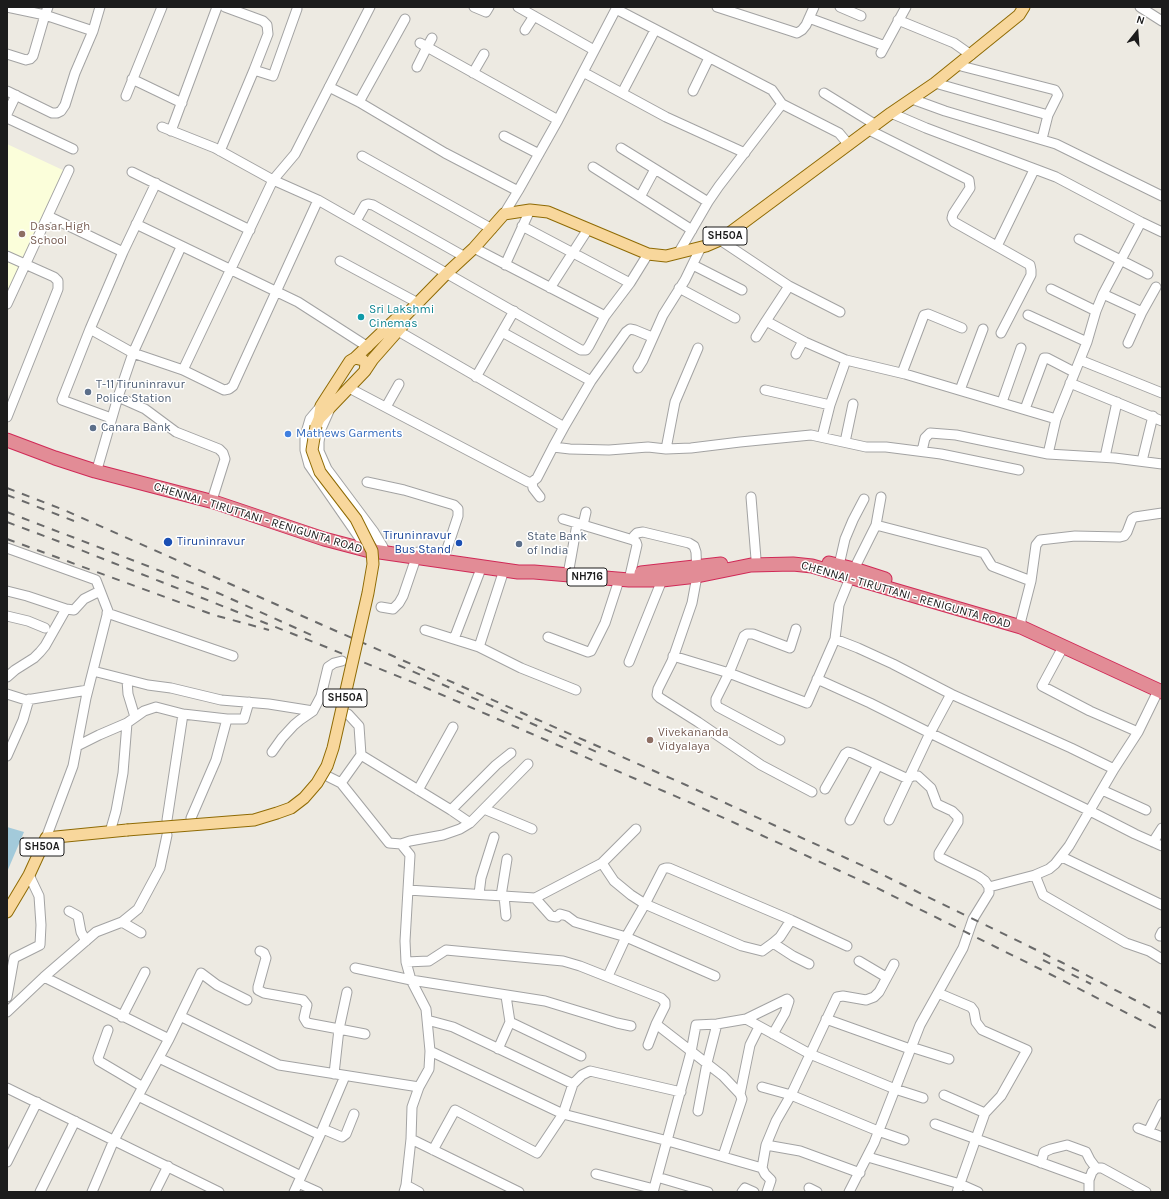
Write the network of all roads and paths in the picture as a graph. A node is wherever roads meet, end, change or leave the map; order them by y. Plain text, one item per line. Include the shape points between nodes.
1 (7, 7) edge
2 (100, 7) edge
3 (162, 7) edge
4 (217, 7) edge
5 (225, 7) edge
6 (370, 7) edge
7 (474, 7) edge
8 (489, 7) edge
9 (518, 7) edge
10 (717, 7) edge
11 (814, 7) edge
12 (840, 7) edge
13 (906, 7) edge
14 (1024, 7) edge
15 (1140, 7) edge
16 (616, 8) edge
17 (297, 9) dead end
18 (46, 11) edge
19 (534, 16) junction
20 (860, 16) dead end
21 (809, 18) junction
22 (405, 19) dead end
23 (898, 20) junction
24 (1162, 21) edge
25 (525, 30) dead end
26 (655, 30) junction
27 (92, 31) junction
28 (432, 38) dead end
29 (423, 45) junction
30 (594, 50) junction
31 (7, 54) edge
32 (484, 54) dead end
33 (971, 55) junction
34 (709, 58) junction
35 (957, 65) junction
36 (417, 67) dead end
37 (254, 70) junction
38 (583, 72) junction
39 (473, 73) junction
40 (132, 80) junction
41 (935, 83) junction
42 (329, 87) junction
43 (7, 91) edge
44 (693, 91) dead end
45 (622, 93) junction
46 (824, 93) dead end
47 (16, 95) junction
48 (126, 96) dead end
49 (912, 99) junction
50 (359, 102) junction
51 (182, 103) junction
52 (782, 104) junction
53 (7, 114) edge
54 (891, 114) junction
55 (1048, 115) junction
56 (7, 118) edge
57 (558, 120) junction
58 (162, 127) dead end
59 (872, 128) junction
60 (171, 131) junction
61 (504, 136) dead end
62 (1042, 139) junction
63 (849, 145) junction
64 (621, 148) dead end
65 (73, 149) dead end
66 (220, 151) junction
67 (745, 153) junction
68 (539, 154) junction
69 (362, 156) dead end
70 (593, 167) dead end
71 (654, 169) junction
72 (69, 170) dead end
73 (1034, 170) junction
74 (132, 172) dead end
75 (273, 180) junction
76 (156, 183) junction
77 (518, 191) junction
78 (1162, 196) edge
79 (640, 197) junction
80 (318, 200) junction
81 (708, 202) junction
82 (530, 210) junction
83 (504, 214) junction
84 (48, 216) junction
85 (356, 221) junction
86 (1141, 222) junction
87 (136, 224) junction
88 (522, 226) junction
89 (492, 229) junction
90 (588, 229) junction
91 (250, 230) junction
92 (692, 230) junction
93 (1162, 232) edge
94 (1079, 239) dead end
95 (720, 240) junction
96 (997, 246) junction
97 (182, 247) junction
98 (701, 247) junction
99 (474, 248) junction
100 (123, 252) junction
101 (679, 252) junction
102 (572, 253) junction
103 (648, 254) junction
104 (7, 256) edge
105 (465, 257) junction
106 (340, 261) dead end
107 (1120, 261) junction
108 (25, 264) junction
109 (505, 264) junction
110 (693, 265) junction
111 (231, 269) junction
112 (447, 273) junction
113 (1148, 274) dead end
114 (630, 283) junction
115 (789, 286) junction
116 (1156, 287) dead end
117 (550, 288) junction
118 (680, 288) junction
119 (1051, 289) dead end
120 (742, 290) dead end
121 (276, 291) junction
122 (1103, 294) junction
123 (418, 303) junction
124 (7, 304) edge
125 (514, 311) junction
126 (1096, 311) junction
127 (840, 312) dead end
128 (1142, 312) junction
129 (1028, 315) dead end
130 (605, 316) junction
131 (404, 317) junction
132 (735, 318) dead end
133 (766, 321) junction
134 (962, 328) dead end
135 (90, 329) junction
136 (983, 329) dead end
137 (398, 331) junction
138 (502, 332) junction
139 (1001, 333) dead end
140 (652, 337) junction
141 (756, 337) dead end
142 (803, 341) junction
143 (1087, 342) junction
144 (1128, 342) dead end
145 (368, 347) junction
146 (698, 348) dead end
147 (1021, 348) dead end
148 (133, 353) junction
149 (796, 354) dead end
150 (355, 358) junction
151 (846, 360) junction
152 (1080, 360) junction
153 (638, 368) dead end
154 (183, 370) junction
155 (365, 371) junction
156 (1074, 372) junction
157 (902, 374) junction
158 (476, 377) junction
159 (591, 381) junction
160 (399, 384) dead end
161 (1070, 384) junction
162 (348, 388) junction
163 (766, 390) dead end
164 (960, 390) junction
165 (1162, 393) edge
166 (118, 398) junction
167 (1002, 402) junction
168 (1117, 402) junction
169 (853, 404) dead end
170 (830, 405) junction
171 (386, 407) junction
172 (325, 408) junction
173 (1025, 409) junction
174 (1153, 416) junction
175 (7, 417) edge
176 (112, 418) junction
177 (1056, 419) junction
178 (1162, 420) edge
179 (564, 427) junction
180 (7, 436) edge
181 (822, 437) junction
182 (7, 440) edge
183 (845, 442) junction
184 (553, 447) junction
185 (666, 449) junction
186 (922, 452) junction
187 (1048, 454) junction
188 (1105, 457) junction
189 (1142, 461) junction
190 (1162, 464) edge
191 (98, 466) junction
192 (1018, 470) dead end
193 (367, 482) dead end
194 (532, 482) junction
195 (213, 497) junction
196 (540, 497) dead end
197 (751, 497) dead end
198 (881, 497) dead end
199 (864, 499) dead end
200 (586, 512) dead end
201 (1162, 514) edge
202 (563, 519) dead end
203 (580, 524) junction
204 (876, 525) junction
205 (633, 540) junction
206 (364, 544) junction
207 (383, 547) junction
208 (7, 548) edge
209 (417, 554) junction
210 (445, 555) junction
211 (756, 559) junction
212 (839, 565) junction
213 (482, 566) junction
214 (569, 569) junction
215 (504, 570) junction
216 (697, 571) junction
217 (852, 573) junction
218 (626, 578) junction
219 (662, 580) junction
220 (1031, 581) junction
221 (7, 591) edge
222 (100, 591) junction
223 (381, 607) dead end
224 (66, 609) junction
225 (107, 613) junction
226 (7, 616) edge
227 (1021, 624) junction
228 (46, 628) dead end
229 (796, 629) dead end
230 (425, 630) dead end
231 (548, 637) dead end
232 (454, 639) junction
233 (835, 639) junction
234 (1063, 646) junction
235 (479, 647) junction
236 (233, 656) dead end
237 (674, 656) junction
238 (342, 662) dead end
239 (629, 662) dead end
240 (93, 671) junction
241 (729, 673) junction
242 (7, 676) edge
243 (818, 679) junction
244 (127, 680) junction
245 (1161, 689) edge
246 (88, 690) junction
247 (576, 690) dead end
248 (7, 694) edge
249 (951, 694) junction
250 (29, 699) junction
251 (249, 702) junction
252 (313, 711) junction
253 (183, 714) junction
254 (348, 714) dead end
255 (135, 717) junction
256 (227, 719) junction
257 (126, 723) junction
258 (453, 727) dead end
259 (1138, 732) junction
260 (930, 733) junction
261 (780, 740) dead end
262 (77, 746) junction
263 (272, 752) dead end
264 (511, 753) dead end
265 (361, 755) junction
266 (7, 756) edge
267 (528, 764) dead end
268 (878, 765) junction
269 (1114, 769) junction
270 (329, 777) dead end
271 (908, 779) junction
272 (341, 783) junction
273 (825, 789) dead end
274 (418, 790) junction
275 (1102, 790) junction
276 (812, 792) dead end
277 (484, 809) junction
278 (451, 810) junction
279 (1146, 810) dead end
280 (1090, 811) junction
281 (191, 818) dead end
282 (167, 820) dead end
283 (850, 820) dead end
284 (889, 820) dead end
285 (470, 823) junction
286 (1162, 828) edge
287 (532, 829) dead end
288 (636, 829) dead end
289 (110, 832) junction
290 (166, 835) dead end
291 (494, 837) dead end
292 (46, 838) junction
293 (401, 844) junction
294 (1158, 844) edge
295 (1062, 857) junction
296 (507, 859) dead end
297 (602, 863) junction
298 (29, 875) junction
299 (1034, 875) junction
300 (989, 887) junction
301 (408, 890) junction
302 (479, 894) junction
303 (503, 896) junction
304 (535, 898) junction
305 (645, 904) junction
306 (1162, 905) edge
307 (69, 911) dead end
308 (7, 912) edge
309 (506, 916) dead end
310 (791, 920) junction
311 (122, 922) junction
312 (141, 933) dead end
313 (626, 937) junction
314 (86, 941) junction
315 (773, 943) junction
316 (847, 946) dead end
317 (260, 951) dead end
318 (1162, 959) edge
319 (859, 961) dead end
320 (406, 962) junction
321 (809, 964) dead end
322 (894, 964) dead end
323 (355, 968) dead end
324 (145, 972) dead end
325 (608, 976) junction
326 (715, 976) dead end
327 (44, 977) junction
328 (886, 977) junction
329 (411, 980) junction
330 (347, 992) dead end
331 (938, 993) junction
332 (506, 996) junction
333 (7, 997) edge
334 (247, 1000) dead end
335 (7, 1012) edge
336 (180, 1016) junction
337 (122, 1017) junction
338 (746, 1019) junction
339 (826, 1019) junction
340 (427, 1020) junction
341 (510, 1022) junction
342 (656, 1024) junction
343 (717, 1024) junction
344 (631, 1026) dead end
345 (760, 1027) junction
346 (339, 1029) junction
347 (108, 1030) dead end
348 (365, 1034) dead end
349 (773, 1034) junction
350 (169, 1039) junction
351 (648, 1045) dead end
352 (911, 1048) junction
353 (498, 1049) junction
354 (430, 1051) junction
355 (691, 1052) junction
356 (810, 1054) junction
357 (581, 1056) dead end
358 (159, 1058) junction
359 (949, 1059) dead end
360 (707, 1063) junction
361 (334, 1074) junction
362 (345, 1076) junction
363 (573, 1084) junction
364 (143, 1087) junction
365 (419, 1087) junction
366 (762, 1087) dead end
367 (7, 1088) edge
368 (895, 1089) junction
369 (681, 1092) junction
370 (740, 1094) junction
371 (791, 1095) junction
372 (944, 1095) dead end
373 (138, 1096) junction
374 (922, 1098) dead end
375 (37, 1102) junction
376 (1162, 1104) edge
377 (698, 1111) dead end
378 (985, 1113) junction
379 (354, 1114) dead end
380 (563, 1114) junction
381 (75, 1121) junction
382 (935, 1124) dead end
383 (1138, 1128) dead end
384 (878, 1131) junction
385 (321, 1132) junction
386 (1148, 1132) junction
387 (1162, 1137) edge
388 (411, 1139) junction
389 (976, 1139) junction
390 (114, 1140) junction
391 (904, 1140) dead end
392 (668, 1141) junction
393 (766, 1145) junction
394 (433, 1150) junction
395 (723, 1156) junction
396 (868, 1157) junction
397 (7, 1162) edge
398 (1041, 1163) junction
399 (168, 1166) junction
400 (762, 1168) junction
401 (1096, 1168) junction
402 (860, 1173) junction
403 (596, 1174) dead end
404 (657, 1177) junction
405 (300, 1179) junction
406 (1089, 1180) junction
407 (809, 1188) dead end
408 (959, 1188) edge
409 (405, 1189) edge
410 (654, 1191) edge
411 (40, 1192) edge
412 (92, 1192) edge
413 (155, 1192) edge
414 (219, 1192) edge
415 (294, 1192) edge
416 (318, 1192) edge
417 (420, 1192) edge
418 (519, 1192) edge
419 (708, 1192) edge
420 (742, 1192) edge
421 (754, 1192) edge
422 (767, 1192) edge
423 (817, 1192) edge
424 (849, 1192) edge
425 (978, 1192) edge
426 (1089, 1192) edge
427 (1146, 1192) edge

1 - 18 street
2 - 27 street
3 - 40 street
4 - 51 street
5 - 37 street via 263,21 267,25 268,34
6 - 42 street
7 - 8 street via 486,12
9 - 19 street
10 - 21 street via 797,33 802,30
11 - 21 street
12 - 20 street
13 - 23 street
14 - 33 main road, SH50A via 1019,15
15 - 24 street
16 - 26 street
16 - 30 street
17 - 37 street via 273,76
18 - 27 street
18 - 31 street via 33,56 26,60
19 - 25 street
19 - 30 street
21 - 23 street via 883,50
22 - 50 street
23 - 33 street via 954,43
26 - 34 street
26 - 45 street
27 - 47 street via 61,111 52,113
28 - 29 street
29 - 36 street
29 - 39 street
30 - 38 street
32 - 39 street
33 - 35 main road, SH50A
34 - 44 street
34 - 52 street via 772,90
35 - 41 main road, SH50A
35 - 55 street via 1055,90 1058,94
37 - 66 street
38 - 45 street
38 - 57 street
39 - 57 street
40 - 48 street
40 - 51 street
41 - 49 main road, SH50A
41 - 55 street
42 - 50 street
42 - 75 street via 295,154
43 - 47 street
45 - 67 street via 666,117
46 - 59 street
47 - 53 street
49 - 54 main road, SH50A
49 - 62 street
50 - 77 street via 445,153
51 - 60 street
52 - 63 street via 839,133
52 - 67 street
54 - 59 main road, SH50A
54 - 73 street
55 - 62 street
56 - 65 street
57 - 68 street
58 - 60 street
59 - 63 main road, SH50A
59 - 96 street via 969,180 970,188 952,218 954,222
60 - 66 street
61 - 68 street
62 - 78 street
63 - 95 main road, SH50A
64 - 71 street
66 - 75 street
67 - 81 street
68 - 77 street
69 - 89 street
70 - 79 street
71 - 79 street
71 - 81 street
72 - 84 street
73 - 86 street via 1068,183
73 - 96 street
74 - 76 street
75 - 80 street
75 - 91 street
76 - 87 street
76 - 91 street
77 - 83 street
79 - 92 street
80 - 85 street
80 - 121 street
81 - 92 street
82 - 83 main road, SH50A
82 - 88 street
82 - 90 main road, SH50A via 548,212
83 - 89 main road
84 - 100 street
84 - 108 street
85 - 105 street via 365,205 373,204
85 - 112 street
86 - 93 street
86 - 107 street
87 - 97 street
87 - 100 street
88 - 102 street
88 - 109 street
89 - 99 main road
90 - 102 street
90 - 103 main road, SH50A
91 - 111 street
92 - 101 street
94 - 107 street
95 - 98 main road, SH50A
95 - 115 street
96 - 139 street via 1030,266 1031,270 1031,275
97 - 111 street
97 - 148 street
98 - 101 main road, SH50A
98 - 110 street
99 - 105 main road
99 - 109 street
100 - 135 street
101 - 103 main road, SH50A via 666,256
102 - 114 street
102 - 117 street
103 - 114 street
104 - 108 street
105 - 112 main road
106 - 123 street
107 - 113 street
107 - 122 street
108 - 124 street
108 - 175 street via 54,277 58,282 58,289
109 - 117 street
110 - 118 street
110 - 120 street
111 - 121 street
111 - 154 street
112 - 123 main road
112 - 125 street
114 - 130 street
115 - 127 street
115 - 133 street
116 - 128 street
117 - 130 street
118 - 132 street
118 - 140 street
119 - 126 street
121 - 145 street via 311,309
121 - 154 street via 233,386 224,390
122 - 126 street
122 - 128 street
123 - 131 main road
125 - 130 street via 582,350 589,346
125 - 138 street
126 - 143 street
128 - 144 street
129 - 143 street
131 - 137 main road via 403,325
131 - 145 main road via 396,319
133 - 141 street
133 - 142 street
134 - 157 street via 928,314 924,315
135 - 148 street
135 - 176 street via 62,400
136 - 164 street
137 - 155 main road
137 - 158 street
138 - 158 street
138 - 159 street
140 - 153 street
140 - 159 street via 630,329
142 - 149 street
142 - 151 street
143 - 152 street
145 - 150 main road
146 - 185 street via 675,402
147 - 167 street
148 - 154 street
148 - 166 street
150 - 155 main road via 363,360 366,364
150 - 172 main road via 350,361
151 - 157 street
151 - 170 street
152 - 156 street
152 - 165 street
155 - 162 main road
156 - 161 street
156 - 173 street via 1044,358
157 - 164 street
158 - 179 street
159 - 179 street
160 - 171 street
161 - 168 street
161 - 177 street
162 - 171 street
162 - 172 main road
163 - 170 street
164 - 167 street
166 - 176 street
166 - 195 street via 145,408 176,432 223,453 224,459
167 - 173 street
168 - 174 street
168 - 188 street
169 - 183 street
170 - 181 street
171 - 194 street
172 - 206 street via 310,419 305,436 309,465
172 - 207 street via 318,442 319,451 327,469
172 - 289 main road, SH50A, bridge via 317,423 312,450 320,472 356,518 372,550 373,564 327,766 316,784 291,808 254,820
173 - 177 street
174 - 178 street
174 - 189 street
176 - 191 street
177 - 187 street
179 - 184 street
180 - 191 highway, CHENNAI - TIRUTTANI - RENIGUNTA ROAD / NH716
181 - 183 street
181 - 185 street via 811,435
182 - 209 highway, CHENNAI - TIRUTTANI - RENIGUNTA ROAD / NH716 via 95,472 214,502 324,539 366,550
183 - 186 street via 866,447
184 - 185 street via 609,450 648,447
184 - 194 street via 537,478
186 - 187 street via 925,438 930,433 956,435
186 - 192 street
187 - 188 street
188 - 189 street
189 - 190 street
191 - 195 highway, CHENNAI - TIRUTTANI - RENIGUNTA ROAD / NH716
193 - 210 street via 454,505 458,509 458,516
194 - 196 street
195 - 206 highway, CHENNAI - TIRUTTANI - RENIGUNTA ROAD / NH716
197 - 211 street
198 - 204 street
199 - 212 street via 845,539
200 - 203 street
201 - 220 street via 1135,517 1124,536 1120,537 1076,536 1040,540 1036,545
202 - 203 street
203 - 205 street
203 - 214 street
204 - 217 street
204 - 220 street via 984,552 992,566
205 - 216 street via 637,533 643,532 689,543 694,546
205 - 218 street via 637,545
206 - 207 highway, CHENNAI - TIRUTTANI - RENIGUNTA ROAD / NH716
207 - 209 highway, CHENNAI - TIRUTTANI - RENIGUNTA ROAD / NH716
208 - 222 street via 96,580
209 - 210 highway, CHENNAI - TIRUTTANI - RENIGUNTA ROAD / NH716
209 - 213 highway, CHENNAI - TIRUTTANI - RENIGUNTA ROAD / NH716
209 - 223 street via 404,596 393,609
210 - 214 highway, CHENNAI - TIRUTTANI - RENIGUNTA ROAD / NH716
211 - 212 highway, CHENNAI - TIRUTTANI - RENIGUNTA ROAD / NH716 via 795,557
211 - 216 highway, CHENNAI - TIRUTTANI - RENIGUNTA ROAD / NH716
212 - 217 highway, CHENNAI - TIRUTTANI - RENIGUNTA ROAD / NH716
213 - 215 highway, CHENNAI - TIRUTTANI - RENIGUNTA ROAD / NH716
213 - 232 street
214 - 218 highway, CHENNAI - TIRUTTANI - RENIGUNTA ROAD / NH716
215 - 218 highway, CHENNAI - TIRUTTANI - RENIGUNTA ROAD / NH716
215 - 235 street
216 - 217 highway, CHENNAI - TIRUTTANI - RENIGUNTA ROAD / NH716 via 751,565 793,564
216 - 218 highway, CHENNAI - TIRUTTANI - RENIGUNTA ROAD / NH716
216 - 219 highway, CHENNAI - TIRUTTANI - RENIGUNTA ROAD / NH716
216 - 237 street via 692,603
217 - 227 highway, CHENNAI - TIRUTTANI - RENIGUNTA ROAD / NH716
217 - 233 street via 839,605
218 - 219 highway, CHENNAI - TIRUTTANI - RENIGUNTA ROAD / NH716
218 - 231 street via 591,650 588,652
219 - 239 street
220 - 227 street
221 - 224 street
222 - 224 street via 84,599 74,610
222 - 225 street
224 - 242 street via 46,646 34,658
225 - 236 street
225 - 240 street
226 - 228 street
227 - 234 highway, CHENNAI - TIRUTTANI - RENIGUNTA ROAD / NH716
227 - 245 highway, CHENNAI - TIRUTTANI - RENIGUNTA ROAD / NH716
229 - 241 street via 790,648 747,634
230 - 232 street
232 - 235 street
233 - 243 street
233 - 249 street via 893,664
234 - 245 highway, CHENNAI - TIRUTTANI - RENIGUNTA ROAD / NH716
234 - 259 street via 1042,686
235 - 247 street via 521,668
237 - 241 street
237 - 276 street via 658,689 657,695 660,698 761,765
238 - 252 street via 328,667 321,696
240 - 244 street
240 - 246 street
241 - 243 street via 807,703
241 - 261 street via 716,699 718,707
243 - 260 street
244 - 251 street via 221,700
244 - 255 street via 129,700
245 - 259 street
246 - 250 street
246 - 262 street
248 - 250 street
249 - 260 street
249 - 269 street
250 - 266 street
251 - 252 street
251 - 256 street via 244,719
252 - 263 street via 294,725
253 - 255 street via 156,707
253 - 256 street
253 - 282 street
254 - 265 street via 358,726
255 - 257 street
256 - 281 street via 216,760
257 - 262 street
257 - 289 street via 123,773
258 - 274 street
259 - 269 street
260 - 271 street
260 - 280 street
262 - 292 street via 73,766
264 - 278 street
265 - 272 street
265 - 274 street
267 - 277 street
268 - 271 street
268 - 273 street via 848,752
268 - 283 street
269 - 275 street
270 - 272 street
271 - 284 street
271 - 300 street via 915,776 923,780 931,788 937,804 958,817 958,822 941,849 940,857 978,876
272 - 293 street via 390,843
274 - 278 street
275 - 279 street
275 - 280 street
277 - 285 street
277 - 287 street
278 - 285 street
280 - 294 street
280 - 295 street
285 - 293 street via 443,835
286 - 294 street
288 - 297 street
289 - 292 main road, SH50A
290 - 311 street via 160,868 138,909
291 - 302 street via 481,878
292 - 298 main road, SH50A
293 - 301 street via 410,855
295 - 299 street via 1050,869
295 - 306 street
296 - 303 street
297 - 304 street
297 - 305 street via 614,881
298 - 308 main road, SH50A
298 - 333 street via 39,896 40,945 14,958
299 - 300 street
299 - 318 street via 1043,895 1126,943 1149,951
300 - 331 street via 989,893 973,919 963,948
301 - 302 street
301 - 320 street
302 - 303 street
303 - 304 street
303 - 309 street
304 - 313 street via 552,916 568,916 575,922
305 - 310 street via 663,869 669,868
305 - 313 street
305 - 315 street via 742,946 762,951
307 - 314 street via 78,916 81,932
310 - 315 street
310 - 316 street
311 - 312 street
311 - 314 street via 96,932
313 - 325 street
313 - 326 street
314 - 327 street
315 - 321 street
317 - 346 street via 266,958 258,990 303,1000 307,1005 304,1018 307,1023
319 - 328 street
320 - 325 street via 429,961 446,950 563,961
320 - 329 street
322 - 328 street
323 - 329 street
324 - 337 street
325 - 342 street via 662,998 665,1006
327 - 335 street
327 - 337 street
328 - 339 street via 879,992 870,999 837,997
329 - 332 street
329 - 340 street via 426,1009
330 - 346 street
331 - 352 street via 920,1025
331 - 378 street via 971,1007 982,1030 1027,1050 1001,1096
332 - 341 street
332 - 344 street via 545,1001
334 - 336 street via 216,985 201,973
336 - 350 street
336 - 361 street via 279,1065
337 - 350 street
338 - 343 street
338 - 345 street
338 - 349 street via 787,999 789,1001 785,1013
339 - 352 street
339 - 356 street
340 - 353 street via 453,1027
340 - 354 street
341 - 353 street
341 - 357 street
342 - 351 street
342 - 355 street
343 - 355 street via 696,1025
343 - 360 street
345 - 349 street
345 - 370 street via 750,1045
346 - 348 street
346 - 361 street
347 - 364 street via 99,1061
349 - 356 street
350 - 358 street
352 - 359 street
352 - 368 street
353 - 363 street
354 - 365 street via 429,1068
354 - 380 street
355 - 360 street
355 - 369 street
356 - 368 street
356 - 371 street
358 - 364 street
358 - 385 street
360 - 370 street
360 - 377 street
361 - 362 street
362 - 365 street
362 - 385 street
363 - 369 street via 590,1071
363 - 380 street
364 - 373 street
365 - 388 street via 412,1107
366 - 371 street
367 - 375 street
368 - 374 street
368 - 384 street
369 - 392 street
370 - 395 street via 742,1099
371 - 384 street
371 - 393 street
372 - 378 street
373 - 390 street
373 - 405 street
375 - 381 street
375 - 397 street
376 - 386 street
378 - 389 street
379 - 385 street via 346,1134 342,1137
380 - 392 street
380 - 394 street via 537,1153 455,1110
381 - 390 street
381 - 411 street
382 - 389 street
383 - 386 street
384 - 391 street
384 - 396 street
385 - 405 street
386 - 387 street
388 - 394 street
388 - 409 street
389 - 398 street
389 - 408 street
390 - 399 street
390 - 412 street
392 - 395 street
392 - 404 street
393 - 400 street
393 - 402 street via 800,1151
394 - 418 street
395 - 400 street
396 - 402 street
396 - 408 street
398 - 401 street via 1044,1152 1067,1145 1086,1152
398 - 406 street
399 - 413 street
399 - 414 street
400 - 422 street via 771,1180
401 - 406 street
401 - 427 street via 1102,1168
402 - 424 street
403 - 410 street
404 - 410 street
404 - 419 street
405 - 415 street
405 - 416 street
406 - 426 street
407 - 423 street
408 - 425 street
409 - 417 street
420 - 421 street via 745,1188

